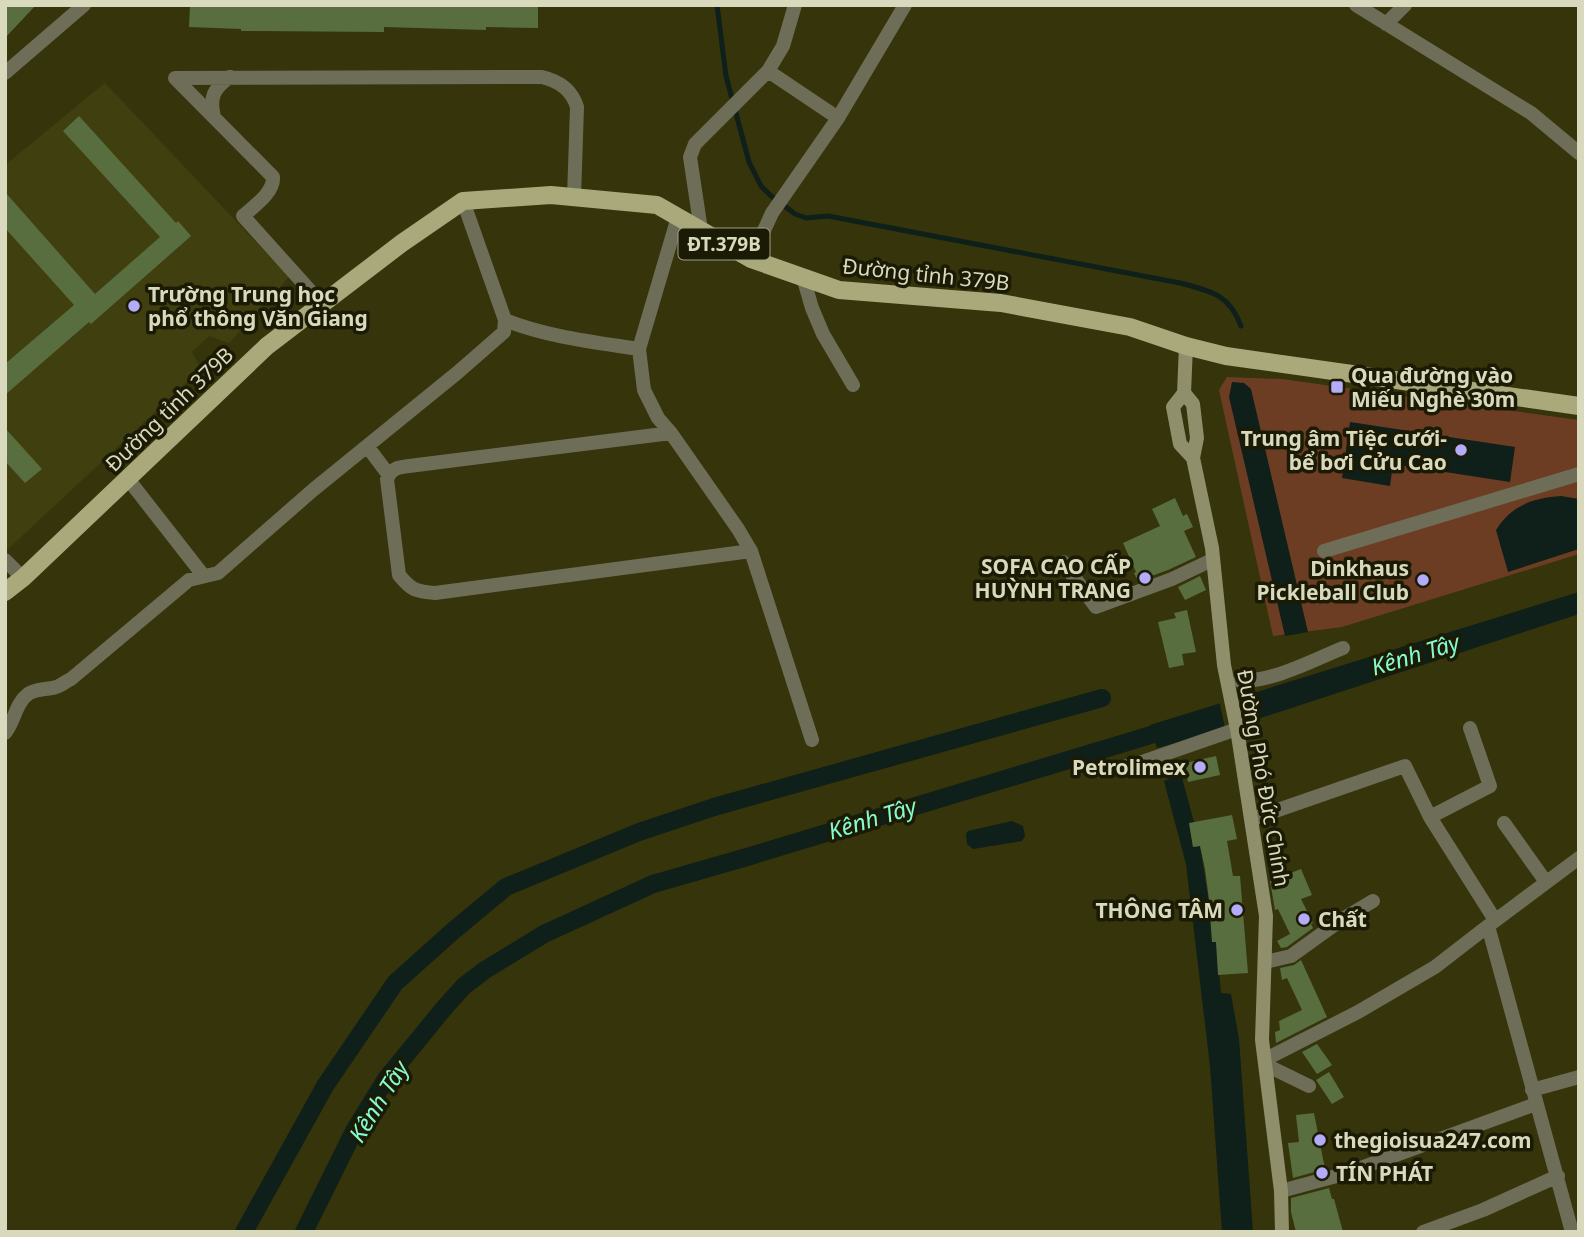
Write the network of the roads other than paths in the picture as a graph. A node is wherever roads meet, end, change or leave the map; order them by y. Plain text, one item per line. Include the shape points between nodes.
1 (84, 5) edge
2 (795, 5) edge
3 (905, 5) edge
4 (1356, 5) edge
5 (1405, 5) edge
6 (1386, 23) junction
7 (5, 72) edge
8 (765, 75) junction
9 (230, 77) junction
10 (214, 117) junction
11 (838, 118) junction
12 (1579, 153) edge
13 (574, 197) junction
14 (463, 201) junction
15 (678, 217) junction
16 (701, 230) junction
17 (751, 259) junction
18 (803, 277) junction
19 (322, 304) junction
20 (505, 320) junction
21 (1186, 346) junction
22 (639, 349) junction
23 (853, 386) dead end
24 (1579, 405) edge
25 (671, 433) junction
26 (368, 446) junction
27 (388, 474) junction
28 (1579, 474) edge
29 (128, 479) junction
30 (751, 551) junction
31 (1324, 551) dead end
32 (5, 560) edge
33 (1212, 560) junction
34 (1063, 562) dead end
35 (203, 575) junction
36 (23, 578) junction
37 (5, 592) edge
38 (1343, 648) dead end
39 (1235, 683) junction
40 (1470, 728) dead end
41 (1238, 732) junction
42 (5, 733) edge
43 (811, 740) dead end
44 (1101, 771) dead end
45 (1430, 817) junction
46 (1252, 819) junction
47 (1504, 823) dead end
48 (1579, 858) edge
49 (1546, 882) junction
50 (1373, 901) dead end
51 (1491, 923) junction
52 (1265, 962) junction
53 (1266, 1062) junction
54 (1579, 1077) edge
55 (1309, 1086) dead end
56 (1534, 1097) junction
57 (1558, 1176) junction
58 (1281, 1191) junction
59 (1282, 1232) edge
60 (1423, 1232) edge
61 (1572, 1232) edge

1 - 7 street
2 - 8 street via 783,46
3 - 11 street
4 - 6 street
5 - 6 street
6 - 12 street via 1531,113
8 - 11 street
8 - 16 street via 695,144 690,157
9 - 10 street via 213,96
9 - 10 street via 175,78
9 - 13 street via 554,80 575,98 578,107
10 - 19 street via 273,177 270,189 243,216
11 - 17 street via 772,213
13 - 14 main road, Đường tỉnh 379B / ĐT.379B
13 - 15 main road, Đường tỉnh 379B / ĐT.379B via 657,205
14 - 19 main road, Đường tỉnh 379B
14 - 20 street
15 - 16 main road, Đường tỉnh 379B / ĐT.379B
15 - 22 street
16 - 17 main road, Đường tỉnh 379B / ĐT.379B
17 - 18 main road, Đường tỉnh 379B / ĐT.379B
18 - 21 main road, Đường tỉnh 379B / ĐT.379B via 839,290 1001,303 1130,327
18 - 23 street via 823,334
19 - 29 main road, Đường tỉnh 379B via 267,346
20 - 22 street via 565,338
20 - 26 street via 504,332
21 - 24 main road, Đường tỉnh 379B / ĐT.379B via 1226,356
21 - 33 main road, Đường Phó Đức Chính via 1184,393 1173,407 1180,444 1193,458
22 - 25 street via 644,390
25 - 27 street via 396,468
25 - 30 street
26 - 27 street
26 - 35 street via 218,573
27 - 30 street via 399,575 415,591 435,593
28 - 31 street
29 - 35 street
29 - 36 main road, Đường tỉnh 379B
30 - 43 street
32 - 36 street
33 - 34 street via 1096,607
33 - 39 main road, Đường Phó Đức Chính via 1224,665
35 - 42 street via 189,580 71,679 26,695
36 - 37 main road, Đường tỉnh 379B
38 - 39 street via 1281,673
39 - 41 main road, Đường Phó Đức Chính
40 - 45 street via 1490,786
41 - 44 street
41 - 46 main road, Đường Phó Đức Chính
45 - 46 street via 1405,766
45 - 51 street
46 - 52 main road, Đường Phó Đức Chính via 1266,916
47 - 49 street
48 - 49 street
49 - 51 street
50 - 52 street via 1291,956
51 - 53 street via 1435,967
51 - 56 street
52 - 53 main road, Đường Phó Đức Chính via 1262,1040
53 - 55 street
53 - 58 main road, Đường Phó Đức Chính
54 - 56 street
56 - 57 street
56 - 58 street via 1344,1174
57 - 60 street
57 - 61 street
58 - 59 main road, Đường Phó Đức Chính

